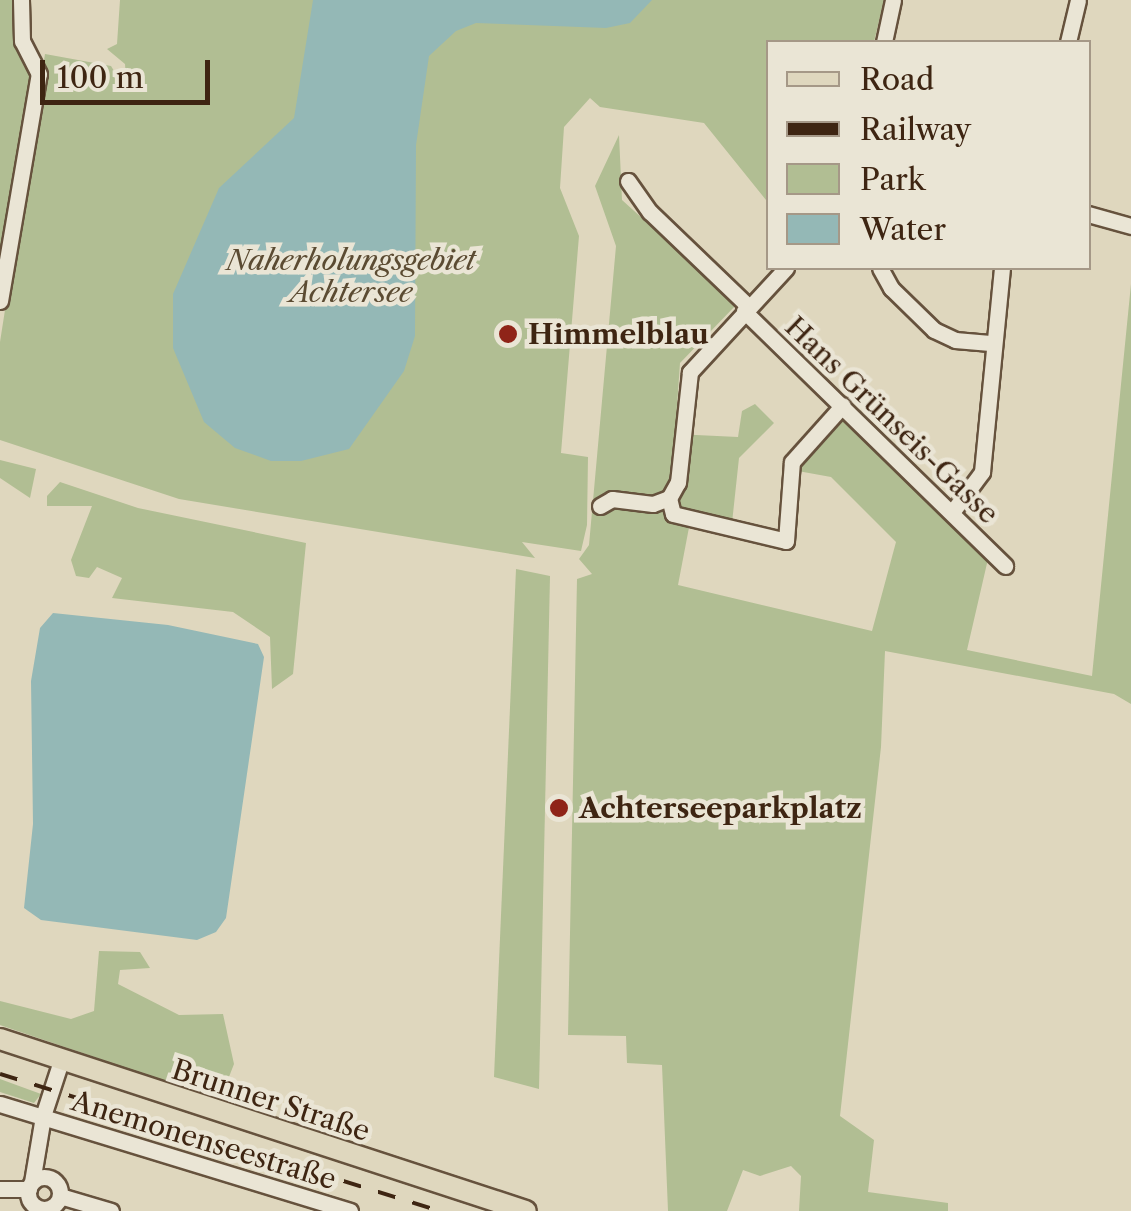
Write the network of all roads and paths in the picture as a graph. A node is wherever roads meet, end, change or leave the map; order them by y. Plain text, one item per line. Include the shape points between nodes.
1 (21, 0) edge
2 (893, 0) edge
3 (1078, 0) edge
4 (884, 40) edge
5 (1068, 40) edge
6 (628, 181) dead end
7 (1091, 215) edge
8 (1131, 226) edge
9 (784, 270) edge
10 (881, 270) edge
11 (1002, 270) edge
12 (0, 302) edge
13 (746, 309) junction
14 (993, 342) junction
15 (843, 404) junction
16 (600, 506) dead end
17 (671, 506) junction
18 (953, 512) junction
19 (1006, 566) dead end
20 (0, 1039) edge
21 (61, 1061) junction
22 (0, 1104) edge
23 (43, 1116) junction
24 (38, 1148) junction
25 (53, 1180) junction
26 (0, 1190) edge
27 (30, 1196) edge
28 (58, 1204) edge
29 (111, 1211) edge
30 (350, 1211) edge
31 (526, 1211) edge

1 - 12 street via 22,41 39,74
2 - 4 street
3 - 5 street
6 - 13 street, Hans Grünseis-Gasse
7 - 8 street
9 - 13 street
10 - 14 street via 934,330 955,340
11 - 14 street
13 - 15 street, Hans Grünseis-Gasse
13 - 17 street via 690,372
14 - 18 street via 982,472 977,488
15 - 17 street via 792,462 786,541
15 - 18 street, Hans Grünseis-Gasse
16 - 17 street via 612,499
18 - 19 street, Hans Grünseis-Gasse
20 - 21 main road, Brunner Straße
21 - 23 street
21 - 31 main road, Brunner Straße
22 - 23 street, Anemonenseestraße
23 - 24 street
23 - 30 street, Anemonenseestraße
24 - 25 street
24 - 27 street
25 - 27 street
25 - 28 street
26 - 27 street
27 - 28 street via 44,1208
28 - 29 street

